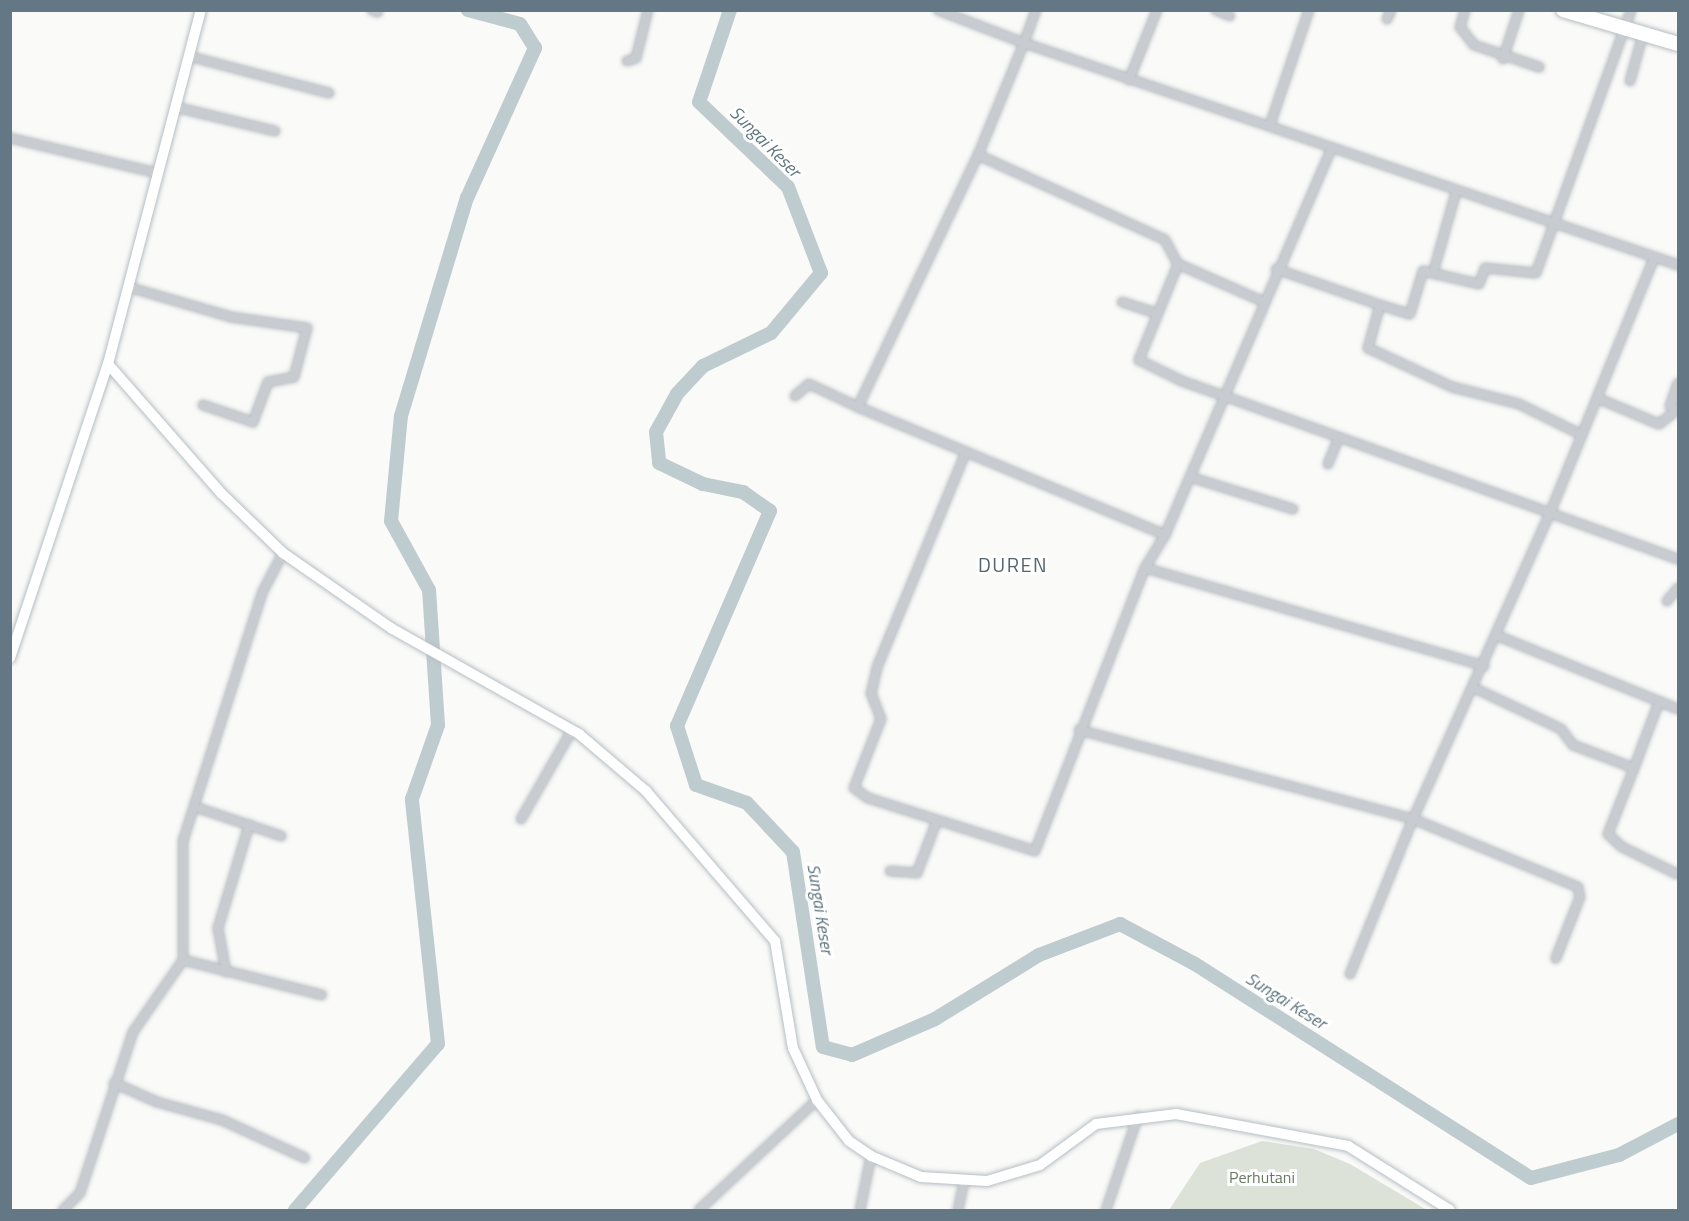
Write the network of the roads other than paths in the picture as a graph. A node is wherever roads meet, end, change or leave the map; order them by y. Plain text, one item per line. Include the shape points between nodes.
1 (201, 10) edge
2 (648, 10) edge
3 (938, 10) edge
4 (1036, 10) edge
5 (1157, 10) edge
6 (1216, 10) edge
7 (1309, 10) edge
8 (1391, 10) edge
9 (1465, 10) edge
10 (1519, 10) edge
11 (1631, 10) edge
12 (1565, 11) edge
13 (1230, 16) dead end
14 (1388, 19) dead end
15 (1623, 30) junction
16 (1643, 34) junction
17 (1024, 43) junction
18 (1678, 44) edge
19 (188, 56) junction
20 (1503, 59) junction
21 (627, 61) dead end
22 (1539, 67) dead end
23 (1129, 80) junction
24 (1630, 81) dead end
25 (329, 93) dead end
26 (175, 107) junction
27 (1270, 125) junction
28 (275, 131) dead end
29 (10, 138) edge
30 (1331, 150) junction
31 (978, 155) junction
32 (157, 173) junction
33 (1456, 192) junction
34 (1551, 221) junction
35 (1654, 258) junction
36 (1178, 264) junction
37 (1678, 265) edge
38 (1276, 269) junction
39 (1433, 273) junction
40 (128, 287) junction
41 (1262, 301) junction
42 (1122, 302) dead end
43 (1380, 305) junction
44 (1156, 313) junction
45 (108, 364) junction
46 (1678, 383) edge
47 (795, 396) dead end
48 (1223, 396) junction
49 (1597, 398) junction
50 (203, 405) dead end
51 (858, 407) junction
52 (1677, 410) edge
53 (1582, 435) junction
54 (1339, 437) junction
55 (965, 454) junction
56 (1328, 464) dead end
57 (1190, 477) junction
58 (1293, 509) dead end
59 (1550, 513) junction
60 (1165, 535) junction
61 (283, 553) junction
62 (1678, 559) edge
63 (1145, 568) junction
64 (1678, 588) edge
65 (1667, 601) dead end
66 (1497, 636) junction
67 (10, 658) edge
68 (1484, 666) junction
69 (1474, 688) junction
70 (1659, 702) junction
71 (1678, 709) edge
72 (572, 730) junction
73 (1079, 730) junction
74 (1634, 768) junction
75 (195, 807) junction
76 (521, 819) dead end
77 (1413, 819) junction
78 (936, 823) junction
79 (249, 825) junction
80 (280, 836) dead end
81 (890, 871) dead end
82 (1677, 874) dead end
83 (1556, 958) dead end
84 (183, 960) junction
85 (226, 972) junction
86 (1350, 974) dead end
87 (322, 995) dead end
88 (114, 1083) junction
89 (817, 1101) junction
90 (1138, 1116) junction
91 (871, 1156) junction
92 (305, 1158) dead end
93 (964, 1182) junction
94 (63, 1210) edge
95 (699, 1210) edge
96 (860, 1210) edge
97 (958, 1210) edge
98 (1106, 1210) edge
99 (1449, 1210) edge

1 - 19 street
2 - 21 street via 636,58
3 - 17 street
4 - 17 street
5 - 23 street
6 - 13 street
7 - 27 street
8 - 14 street
9 - 20 street via 1464,35
10 - 20 street
11 - 15 street
12 - 15 highway
15 - 16 highway
15 - 34 street
16 - 18 highway
16 - 24 street
17 - 23 street
17 - 31 street
19 - 25 street
19 - 26 street
20 - 22 street
23 - 27 street
26 - 28 street
26 - 32 street
27 - 30 street
29 - 32 street
30 - 33 street
30 - 38 street
31 - 36 street via 1165,240
31 - 51 street
32 - 40 street
33 - 34 street
33 - 39 street
34 - 35 street
34 - 39 street via 1535,274 1485,268 1479,284
35 - 37 street
35 - 49 street
36 - 41 street
36 - 44 street
38 - 41 street
38 - 43 street
39 - 43 street via 1421,272 1410,314
40 - 45 street
40 - 50 street via 231,317 307,328 294,377 268,382 254,422
41 - 48 street
42 - 44 street
43 - 53 street via 1368,348 1452,387 1519,404
44 - 48 street via 1139,360
45 - 61 street via 222,494
45 - 67 street
46 - 52 street via 1670,406
47 - 51 street via 809,384
48 - 54 street
48 - 57 street
49 - 52 street via 1656,424
49 - 53 street
51 - 55 street
53 - 59 street
54 - 56 street
54 - 59 street
55 - 60 street
55 - 78 street via 877,668 871,693 880,719 855,788
57 - 58 street
57 - 60 street
59 - 62 street
59 - 66 street
60 - 63 street
61 - 72 street via 430,651
61 - 75 street via 263,591
63 - 68 street
63 - 73 street
64 - 65 street
66 - 68 street
66 - 70 street
68 - 69 street
69 - 74 street via 1561,729 1573,746
69 - 77 street
70 - 71 street
70 - 74 street
72 - 76 street
72 - 89 street via 646,791 775,941 793,1048
73 - 77 street
73 - 78 street via 1035,851
74 - 82 street via 1608,834 1622,847
75 - 79 street
75 - 84 street via 179,864
77 - 83 street via 1578,886 1580,897
77 - 86 street
78 - 81 street via 917,873
79 - 80 street
79 - 85 street via 218,928
84 - 85 street
84 - 88 street via 133,1032
85 - 87 street
88 - 92 street via 150,1100 222,1120
88 - 94 street via 80,1193
89 - 91 street via 849,1141
89 - 95 street
90 - 93 street via 1096,1124 1057,1156 1023,1172
90 - 98 street
90 - 99 street via 1232,1121 1348,1146
91 - 93 street via 906,1173
91 - 96 street
93 - 97 street

